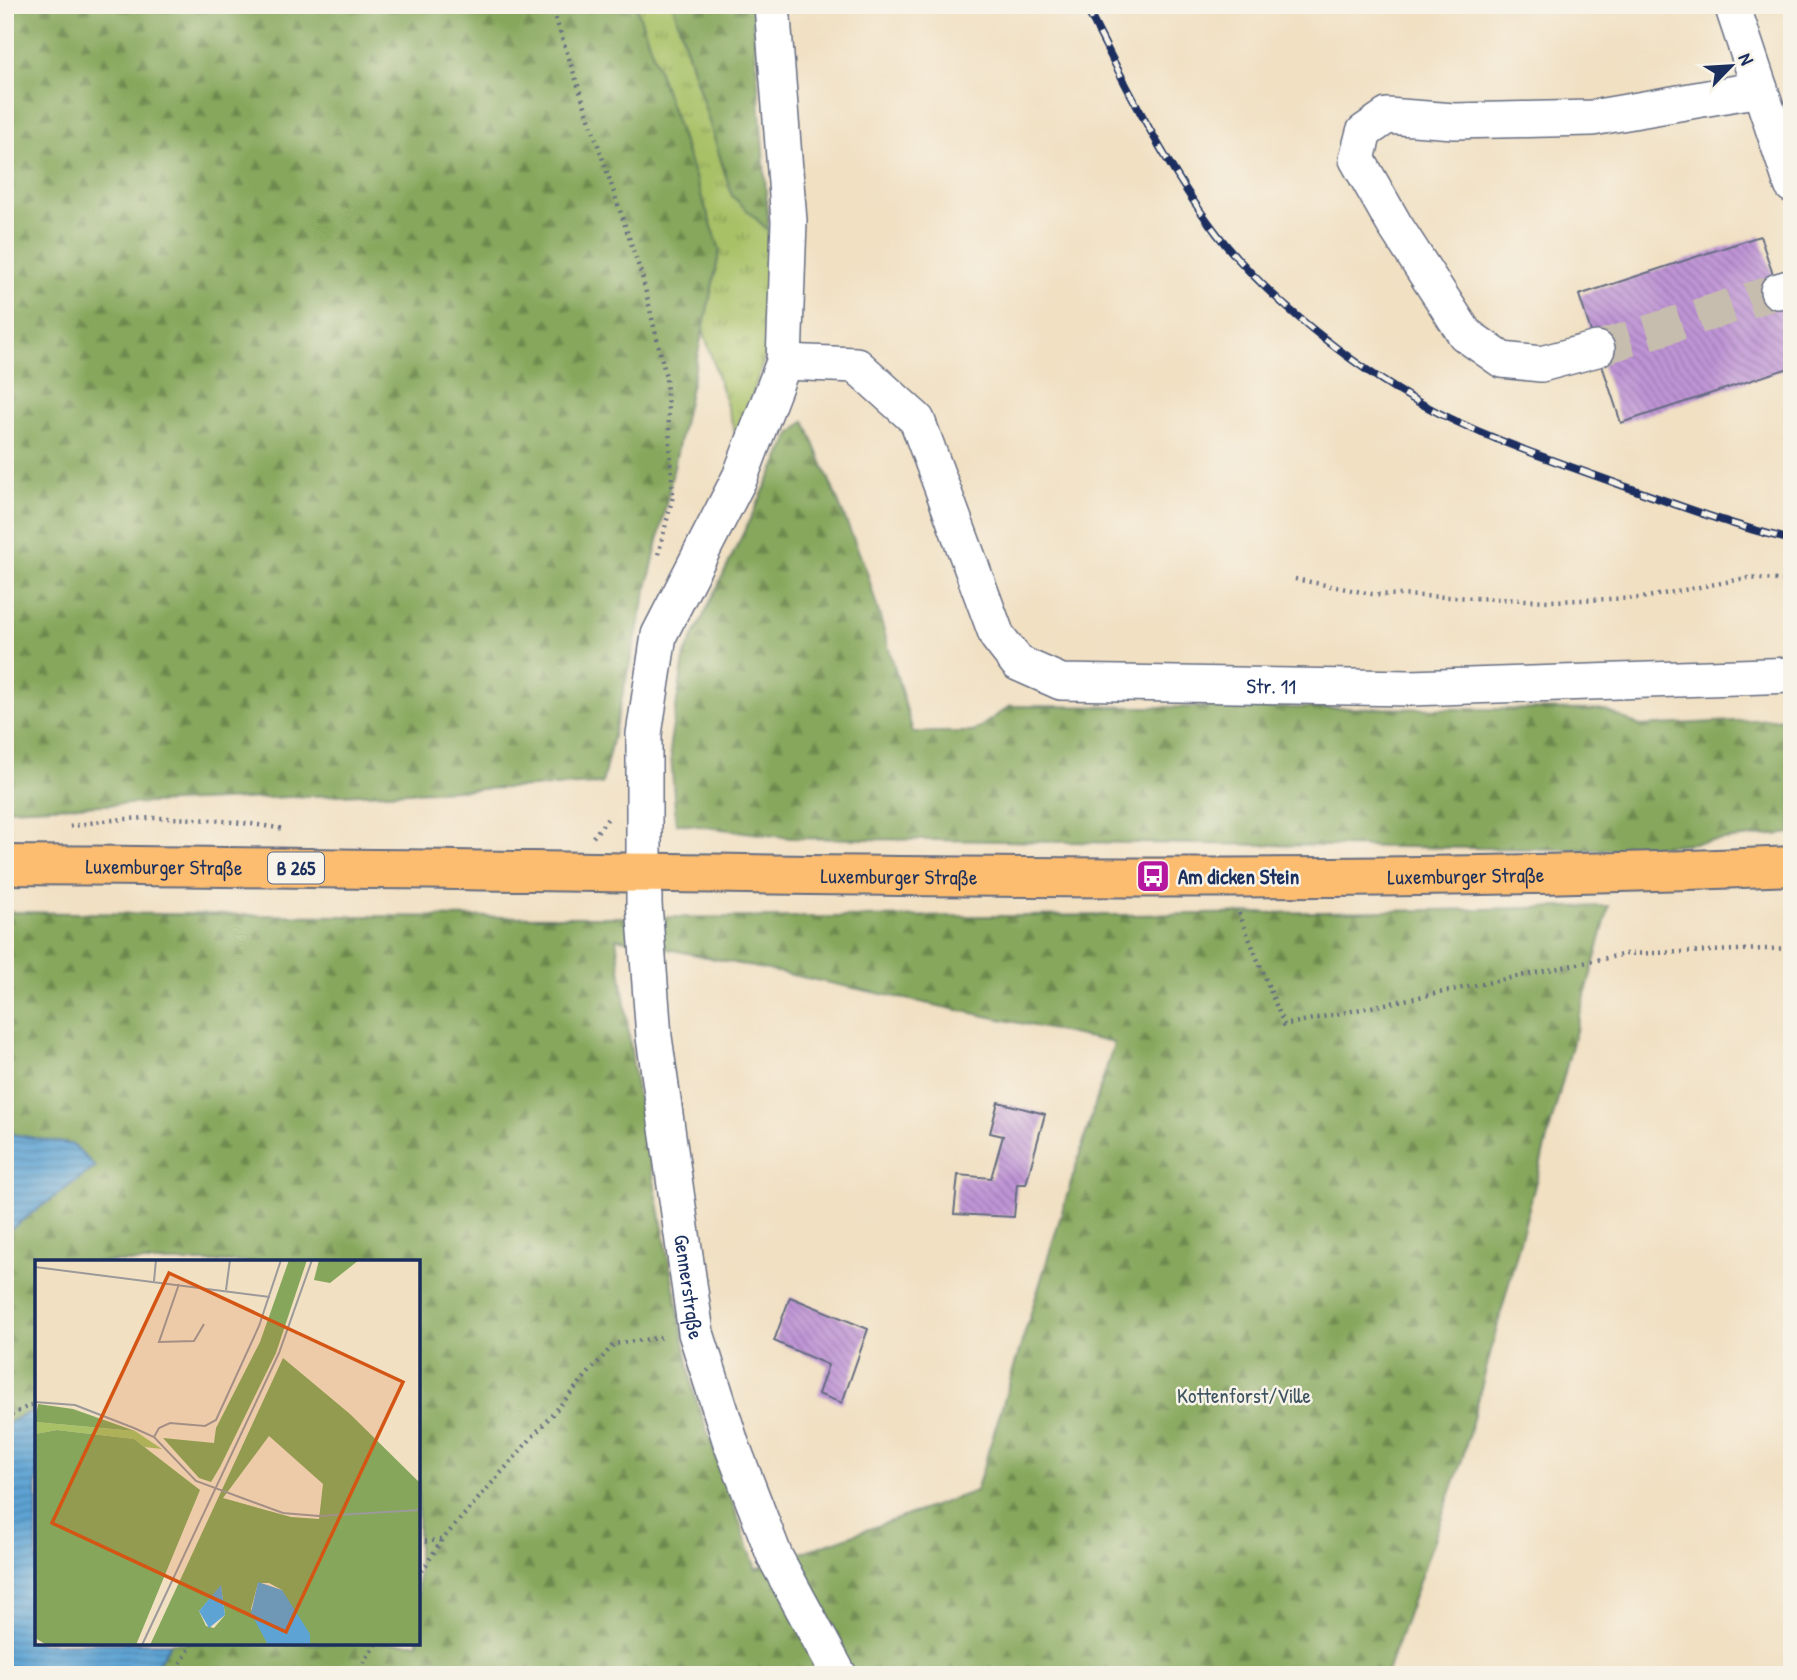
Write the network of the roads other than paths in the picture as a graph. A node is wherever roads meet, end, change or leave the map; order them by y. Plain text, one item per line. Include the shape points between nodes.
1 (772, 5) edge
2 (1732, 5) edge
3 (1760, 89) junction
4 (1792, 185) edge
5 (1597, 349) tunnel mouth
6 (784, 362) junction
7 (1792, 675) edge
8 (5, 865) edge
9 (1792, 866) edge
10 (644, 873) junction
11 (838, 1675) edge

1 - 6 street, Gennerstraße via 789,221
2 - 3 street
3 - 4 street
3 - 5 street via 1592,118 1454,121 1387,116 1364,132 1357,159 1465,334 1502,360 1541,364
6 - 7 street, Str. 11 via 856,365 918,420 997,636 1018,663 1061,682 1411,688
6 - 10 street, Gennerstraße via 740,477 659,635 643,734
8 - 10 main road, Luxemburger Straße / B 265
9 - 10 main road, Luxemburger Straße / B 265 via 1233,876
10 - 11 street, Gennerstraße via 654,1037 696,1333 731,1443 775,1557

